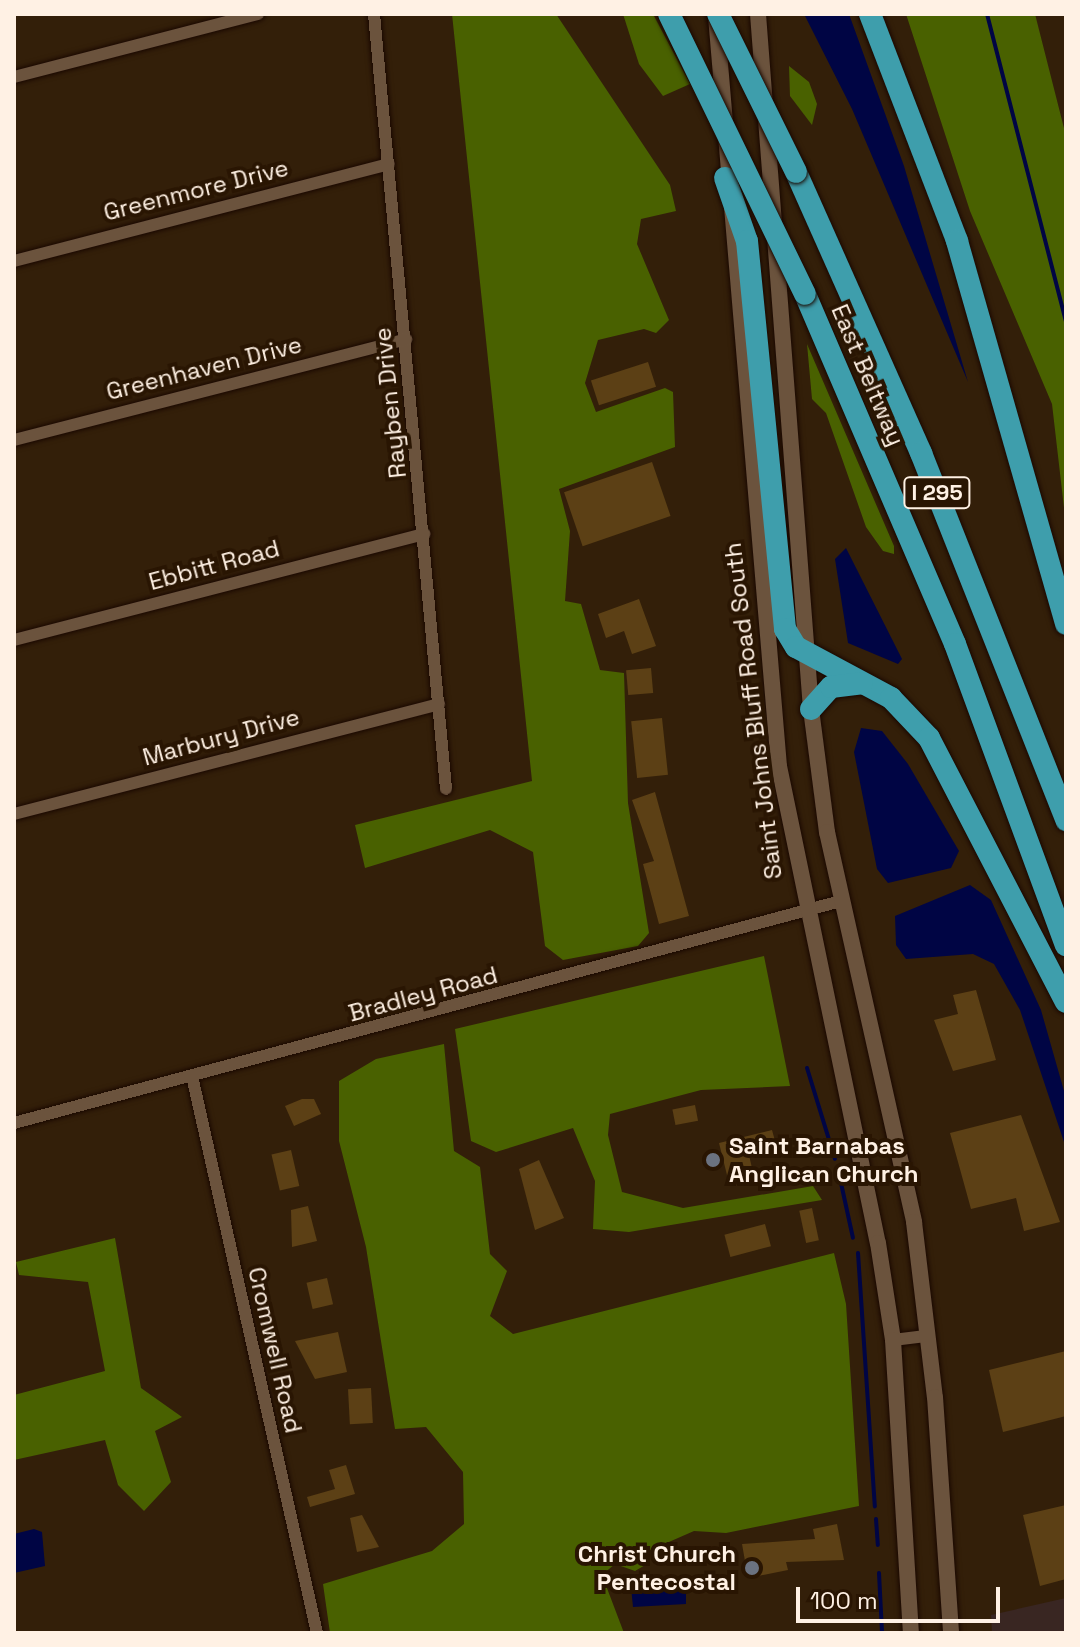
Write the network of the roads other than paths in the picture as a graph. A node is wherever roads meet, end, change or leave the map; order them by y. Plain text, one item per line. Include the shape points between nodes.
1 (258, 14) edge
2 (374, 14) edge
3 (669, 14) edge
4 (717, 14) edge
5 (758, 14) edge
6 (870, 14) edge
7 (14, 77) edge
8 (389, 164) junction
9 (725, 178) junction
10 (14, 261) edge
11 (406, 339) junction
12 (14, 440) edge
13 (425, 534) junction
14 (1066, 624) edge
15 (14, 640) edge
16 (807, 653) junction
17 (869, 684) junction
18 (439, 704) junction
19 (811, 709) junction
20 (446, 789) dead end
21 (14, 814) edge
22 (1066, 820) edge
23 (841, 901) junction
24 (804, 911) junction
25 (1066, 945) edge
26 (1066, 1002) edge
27 (192, 1076) junction
28 (14, 1123) edge
29 (928, 1336) junction
30 (893, 1340) junction
31 (317, 1633) edge
32 (911, 1633) edge
33 (951, 1633) edge

1 - 7 street
2 - 8 street, Rayben Drive
3 - 25 highway, East Beltway / I 295, bridge via 805,294 955,644
4 - 9 main road, Saint Johns Bluff Road South
4 - 22 highway, East Beltway / I 295, bridge via 796,172 921,453
5 - 16 main road
6 - 14 highway via 957,241
8 - 10 street, Greenmore Drive
8 - 11 street, Rayben Drive
9 - 16 highway via 747,241 781,616 789,639
9 - 24 main road, Saint Johns Bluff Road South via 765,638
11 - 12 street, Greenhaven Drive
11 - 13 street, Rayben Drive
13 - 15 street, Ebbitt Road
13 - 18 street, Rayben Drive
16 - 17 highway
16 - 19 main road
17 - 19 highway via 838,684
17 - 26 highway via 912,718 948,768
18 - 20 street, Rayben Drive
18 - 21 street, Marbury Drive
19 - 23 main road
23 - 24 street, Bradley Road
23 - 29 main road via 902,1160
24 - 27 street, Bradley Road
24 - 30 main road, Saint Johns Bluff Road South
27 - 28 street, Bradley Road
27 - 31 street, Cromwell Road
29 - 30 street
29 - 33 main road
30 - 32 main road, Saint Johns Bluff Road South

